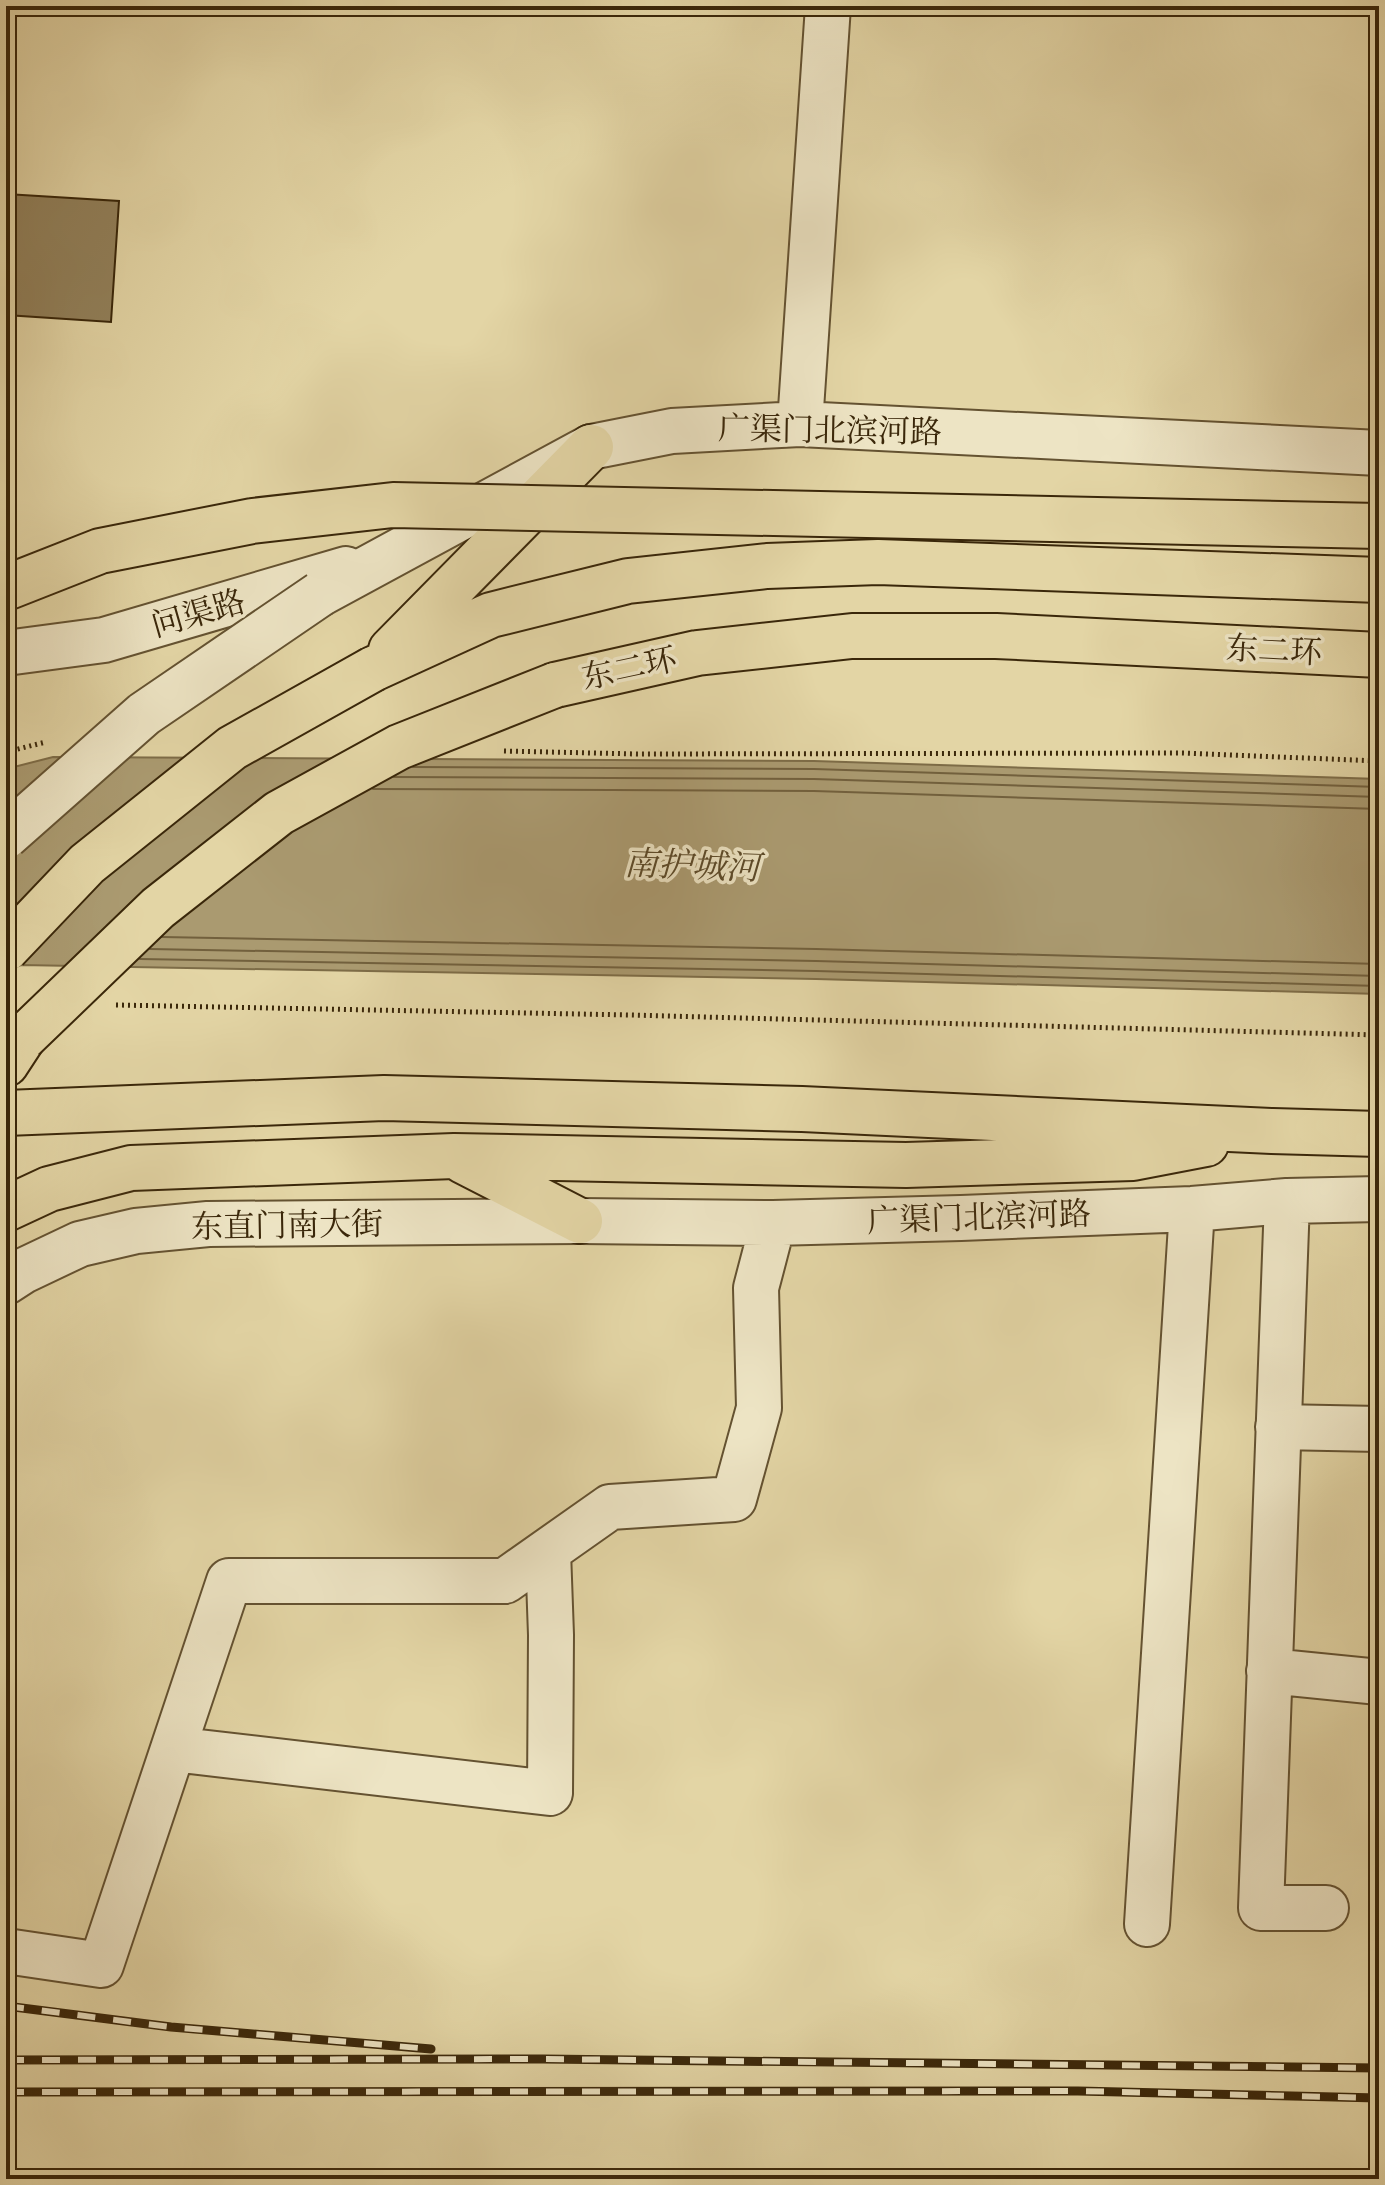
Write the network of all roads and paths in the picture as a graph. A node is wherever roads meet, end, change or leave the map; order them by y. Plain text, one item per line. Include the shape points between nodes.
1 (828, 6) edge
2 (800, 424) junction
3 (591, 447) junction
4 (1379, 453) edge
5 (1379, 526) edge
6 (387, 557) junction
7 (1379, 580) edge
8 (6, 588) edge
9 (6, 653) edge
10 (1379, 655) edge
11 (373, 669) junction
12 (48, 742) dead end
13 (494, 751) dead end
14 (6, 752) edge
15 (1379, 761) edge
16 (6, 836) edge
17 (6, 949) edge
18 (116, 1005) dead end
19 (1379, 1035) edge
20 (6, 1064) edge
21 (6, 1113) edge
22 (1272, 1131) junction
23 (1379, 1134) edge
24 (454, 1156) junction
25 (1379, 1199) edge
26 (1287, 1201) junction
27 (6, 1209) edge
28 (1192, 1209) junction
29 (580, 1221) junction
30 (773, 1223) junction
31 (6, 1282) edge
32 (1278, 1427) junction
33 (1379, 1429) edge
34 (548, 1551) junction
35 (1269, 1671) junction
36 (1379, 1682) edge
37 (173, 1749) junction
38 (1326, 1908) dead end
39 (1147, 1924) dead end
40 (6, 1951) edge

1 - 2 street
2 - 3 street, 广渠门北滨河路 via 672,431
2 - 4 street, 广渠门北滨河路
3 - 6 street, 广渠门北滨河路
3 - 11 highway
5 - 8 highway, bridge via 393,505 252,521 100,551
6 - 9 street, 问渠路 via 104,640
6 - 16 street, 广渠门北滨河路, bridge via 320,594 144,714
7 - 11 highway via 878,562 767,566 628,581 491,615
10 - 20 highway, 东二环, bridge via 996,636 852,636 697,653 555,685 399,747 279,813 158,908 23,1038
11 - 17 highway, bridge via 232,748 87,864
12 - 14 path
13 - 15 path via 1182,753
18 - 19 path
21 - 22 highway via 384,1098 802,1109
22 - 23 highway
22 - 24 highway via 1103,1159 906,1165
24 - 27 highway via 131,1168 49,1189
24 - 29 highway
25 - 26 street, 广渠门北滨河路
26 - 28 street, 广渠门北滨河路
26 - 32 street
28 - 30 street, 广渠门北滨河路
28 - 39 street
29 - 30 street, 广渠门北滨河路
29 - 31 street, 东直门南大街 via 208,1224 136,1231 80,1244
30 - 34 street via 756,1288 759,1408 734,1499 610,1507
32 - 33 street
32 - 35 street
34 - 37 street via 505,1581 229,1581
34 - 37 street via 550,1793
35 - 36 street
35 - 38 street via 1261,1908
37 - 40 street via 101,1965

